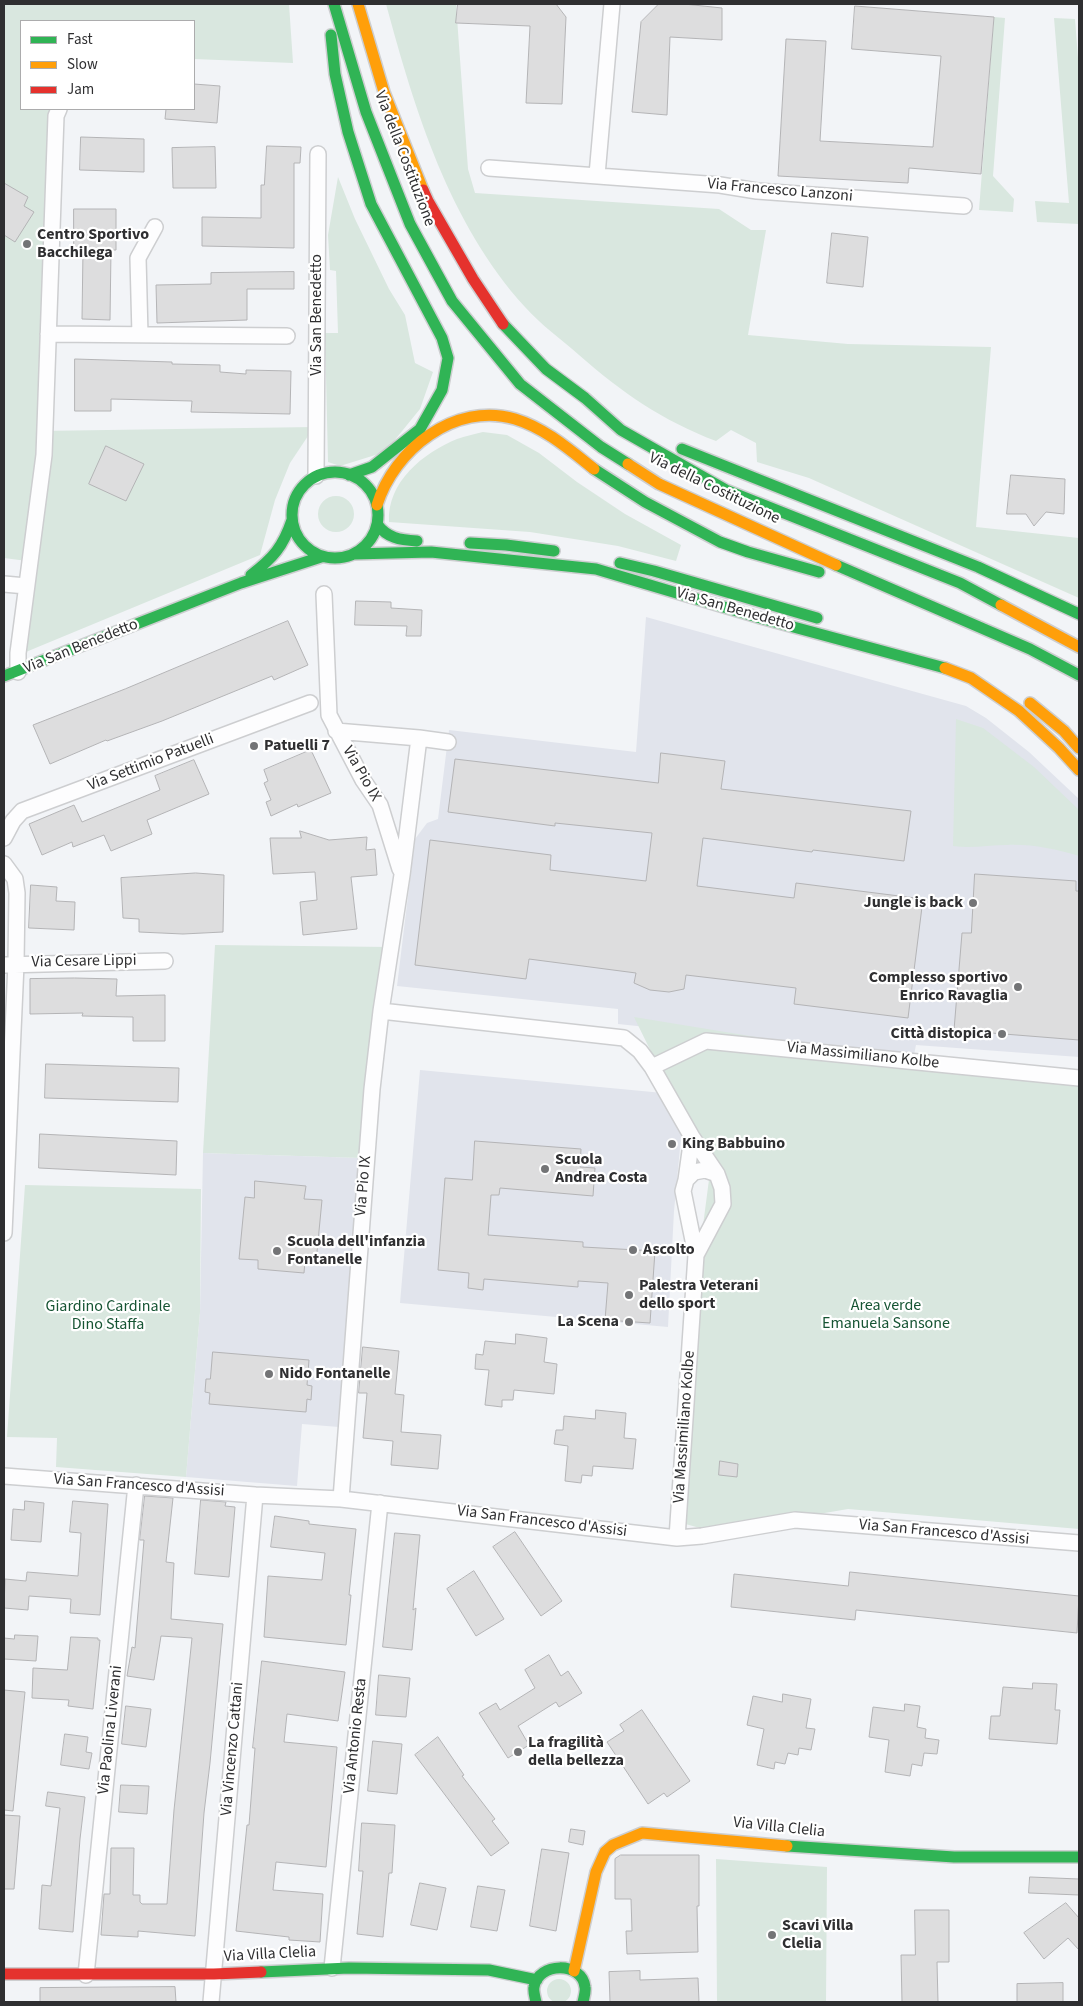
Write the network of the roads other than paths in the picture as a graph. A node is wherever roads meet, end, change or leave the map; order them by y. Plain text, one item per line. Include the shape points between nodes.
1 (333, 4) edge
2 (358, 4) edge
3 (612, 4) edge
4 (59, 110) edge
5 (318, 154) dead end
6 (489, 168) dead end
7 (597, 175) junction
8 (964, 206) dead end
9 (155, 227) dead end
10 (48, 334) junction
11 (140, 335) junction
12 (287, 336) dead end
13 (585, 398) junction
14 (349, 475) junction
15 (316, 476) junction
16 (377, 506) junction
17 (292, 520) junction
18 (377, 524) junction
19 (563, 552) dead end
20 (354, 554) junction
21 (321, 557) junction
22 (610, 560) dead end
23 (241, 583) junction
24 (4, 584) edge
25 (26, 586) junction
26 (324, 594) dead end
27 (905, 596) junction
28 (1079, 614) edge
29 (829, 622) dead end
30 (1079, 647) edge
31 (946, 656) dead end
32 (11, 674) edge
33 (1079, 675) edge
34 (996, 681) dead end
35 (1020, 695) dead end
36 (310, 702) dead end
37 (336, 730) junction
38 (419, 738) junction
39 (448, 742) dead end
40 (1079, 748) edge
41 (1079, 770) edge
42 (4, 838) edge
43 (4, 864) edge
44 (402, 875) junction
45 (165, 961) dead end
46 (10, 964) edge
47 (381, 1011) junction
48 (652, 1068) junction
49 (1079, 1078) edge
50 (692, 1137) junction
51 (717, 1174) junction
52 (686, 1180) junction
53 (4, 1232) edge
54 (696, 1255) junction
55 (4, 1476) edge
56 (136, 1485) junction
57 (254, 1495) junction
58 (341, 1499) junction
59 (380, 1503) junction
60 (677, 1538) junction
61 (1079, 1543) edge
62 (1079, 1857) edge
63 (332, 1968) junction
64 (574, 1971) junction
65 (4, 1974) edge
66 (214, 1974) junction
67 (86, 1975) junction
68 (537, 1980) junction
69 (211, 2002) edge
70 (536, 2002) edge
71 (582, 2002) edge

1 - 14 main road via 331,35 335,74 348,132 371,204 442,338 448,358 442,390 420,429 372,467
1 - 27 main road, Via della Costituzione via 366,112 410,224 452,301 520,384 601,446 659,484
2 - 13 main road, Via della Costituzione via 384,92 428,201 505,327 546,369
3 - 7 street
4 - 10 street
5 - 15 street, Via San Benedetto
6 - 7 street, Via Francesco Lanzoni
7 - 8 street, Via Francesco Lanzoni
9 - 11 street via 138,258
10 - 11 street
10 - 25 street via 44,455
11 - 12 street
13 - 28 main road via 661,440 978,567
13 - 30 main road, Via della Costituzione via 621,430 726,490 960,583
14 - 15 main road via 338,472
14 - 16 main road via 367,487
15 - 17 main road, Via San Benedetto via 297,495 292,507
16 - 18 main road
16 - 27 main road via 381,490 402,458 433,432 454,420 478,415 508,417 540,430 609,479 709,536 742,551
17 - 21 main road via 301,543
17 - 23 main road, Via San Benedetto via 285,542 271,559
18 - 19 main road via 386,536 398,540 506,544
18 - 20 main road via 365,547
20 - 21 main road, Via San Benedetto via 338,558
20 - 41 main road, Via San Benedetto via 431,552 596,570 937,666 971,678 1019,711
21 - 23 main road, Via San Benedetto
22 - 29 main road, Via San Benedetto
23 - 32 main road, Via San Benedetto
24 - 25 street
25 - 32 street via 18,652
26 - 37 street, Via Pio IX via 329,715
27 - 33 main road, Via della Costituzione via 1030,649
31 - 34 main road
35 - 40 main road via 1064,731
36 - 42 street, Via Settimio Patuelli via 22,811
37 - 38 street, Via Pio IX
37 - 44 street, Via Pio IX via 380,805
38 - 39 street, Via Pio IX
38 - 44 street, Via Pio IX
43 - 46 street via 15,879 17,893
44 - 47 street, Via Pio IX
45 - 46 street, Via Cesare Lippi
46 - 53 street
47 - 48 street, Via Massimiliano Kolbe via 624,1038 640,1051
47 - 58 street, Via Pio IX via 372,1089
48 - 49 street, Via Massimiliano Kolbe via 706,1041
48 - 50 street, Via Massimiliano Kolbe
50 - 51 street, Via Massimiliano Kolbe
50 - 52 street, Via Massimiliano Kolbe
51 - 52 street via 705,1170 694,1172
51 - 54 street, Via Massimiliano Kolbe via 723,1204
52 - 54 street, Via Massimiliano Kolbe via 684,1191
54 - 60 street, Via Massimiliano Kolbe
55 - 56 street, Via San Francesco d'Assisi
56 - 57 street, Via San Francesco d'Assisi
56 - 67 street, Via Paolina Liverani
57 - 58 street, Via San Francesco d'Assisi
57 - 66 street, Via Vincenzo Cattani
58 - 59 street, Via San Francesco d'Assisi
59 - 60 street, Via San Francesco d'Assisi
59 - 63 street, Via Antonio Resta
60 - 61 street, Via San Francesco d'Assisi via 795,1520
62 - 64 main road, Via Villa Clelia via 938,1856 844,1851 642,1833 618,1842 604,1853 596,1871
63 - 66 main road, Via Villa Clelia
63 - 68 main road, Via Villa Clelia via 489,1970
64 - 68 main road via 558,1966 549,1968
64 - 71 main road via 584,1984
65 - 67 main road, Via Villa Clelia
66 - 67 main road, Via Villa Clelia
66 - 69 street, Via Vincenzo Cattani
68 - 70 main road via 534,1988

